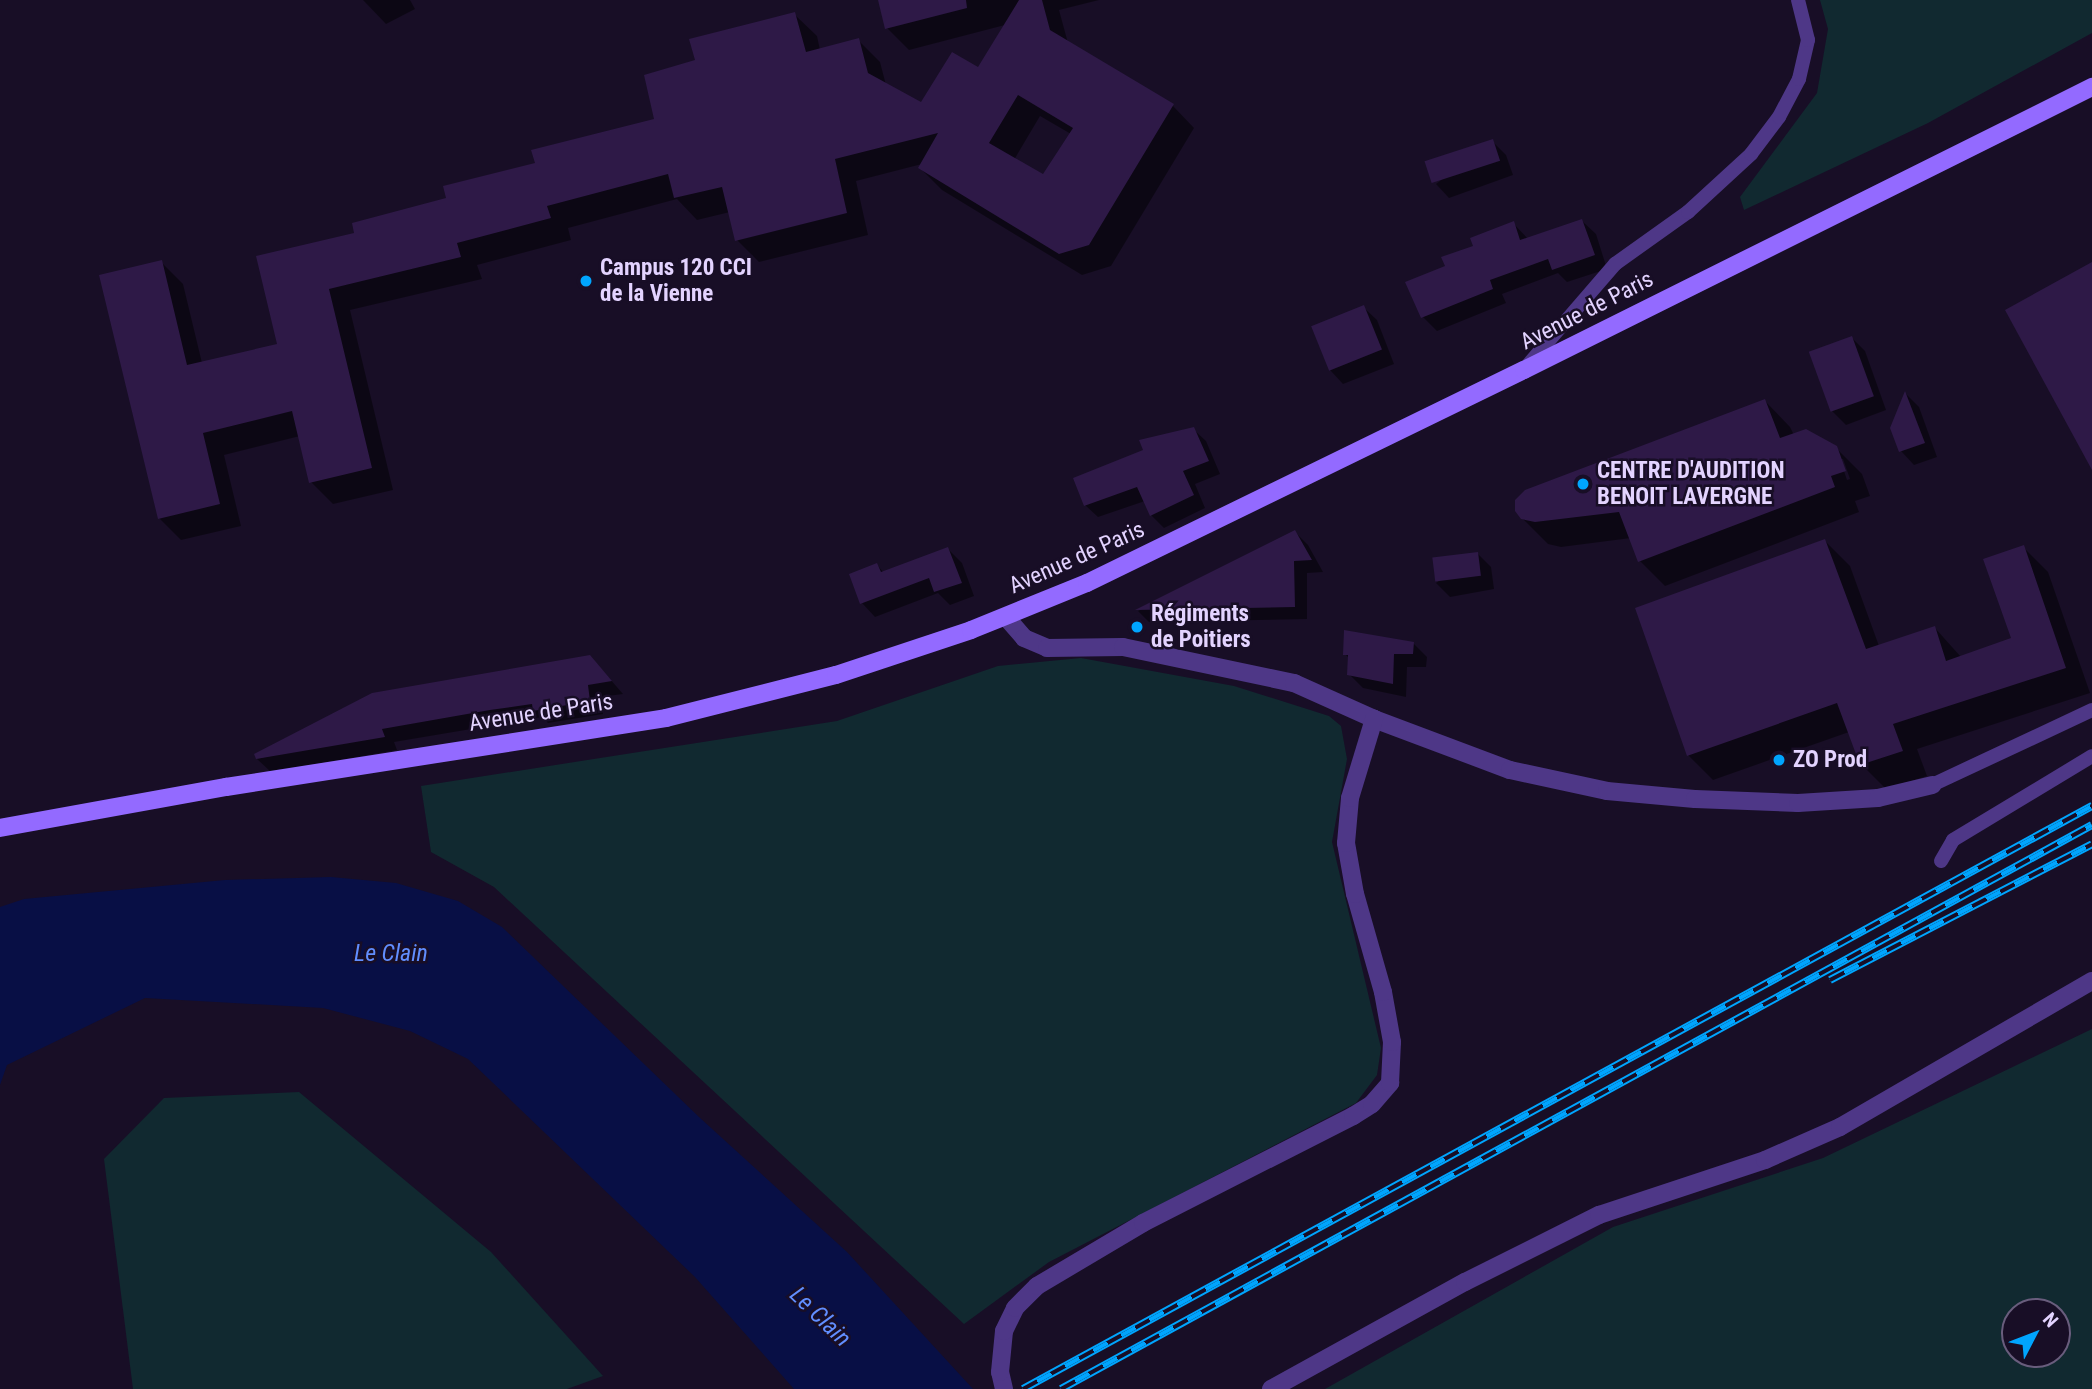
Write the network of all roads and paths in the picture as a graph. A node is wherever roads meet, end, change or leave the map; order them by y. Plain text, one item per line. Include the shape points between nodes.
1 (1798, 0) edge
2 (2092, 87) edge
3 (1524, 370) junction
4 (1006, 617) junction
5 (2092, 710) edge
6 (1374, 719) junction
7 (2092, 756) edge
8 (1932, 785) joint
9 (0, 828) edge
10 (1941, 861) dead end
11 (2092, 981) edge
12 (1004, 1389) edge
13 (1271, 1389) edge

1 - 3 lane via 1808,40 1799,79 1779,117 1751,154 1688,212 1615,264
2 - 3 main road, Avenue de Paris
3 - 4 main road, Avenue de Paris via 1100,577
4 - 6 street via 1024,638 1047,648 1123,647 1195,661 1294,683
4 - 9 main road, Avenue de Paris via 836,675 666,718 226,787
5 - 8 lane
6 - 8 street via 1510,770 1607,790 1798,803 1878,798
6 - 12 street via 1352,787 1346,843 1355,894 1383,992 1392,1042 1390,1083 1372,1104 1353,1116 1143,1223 1037,1286 1015,1308 1004,1331 1000,1372
7 - 10 lane via 1953,840
11 - 13 street via 1840,1126 1765,1160 1599,1215 1465,1282

